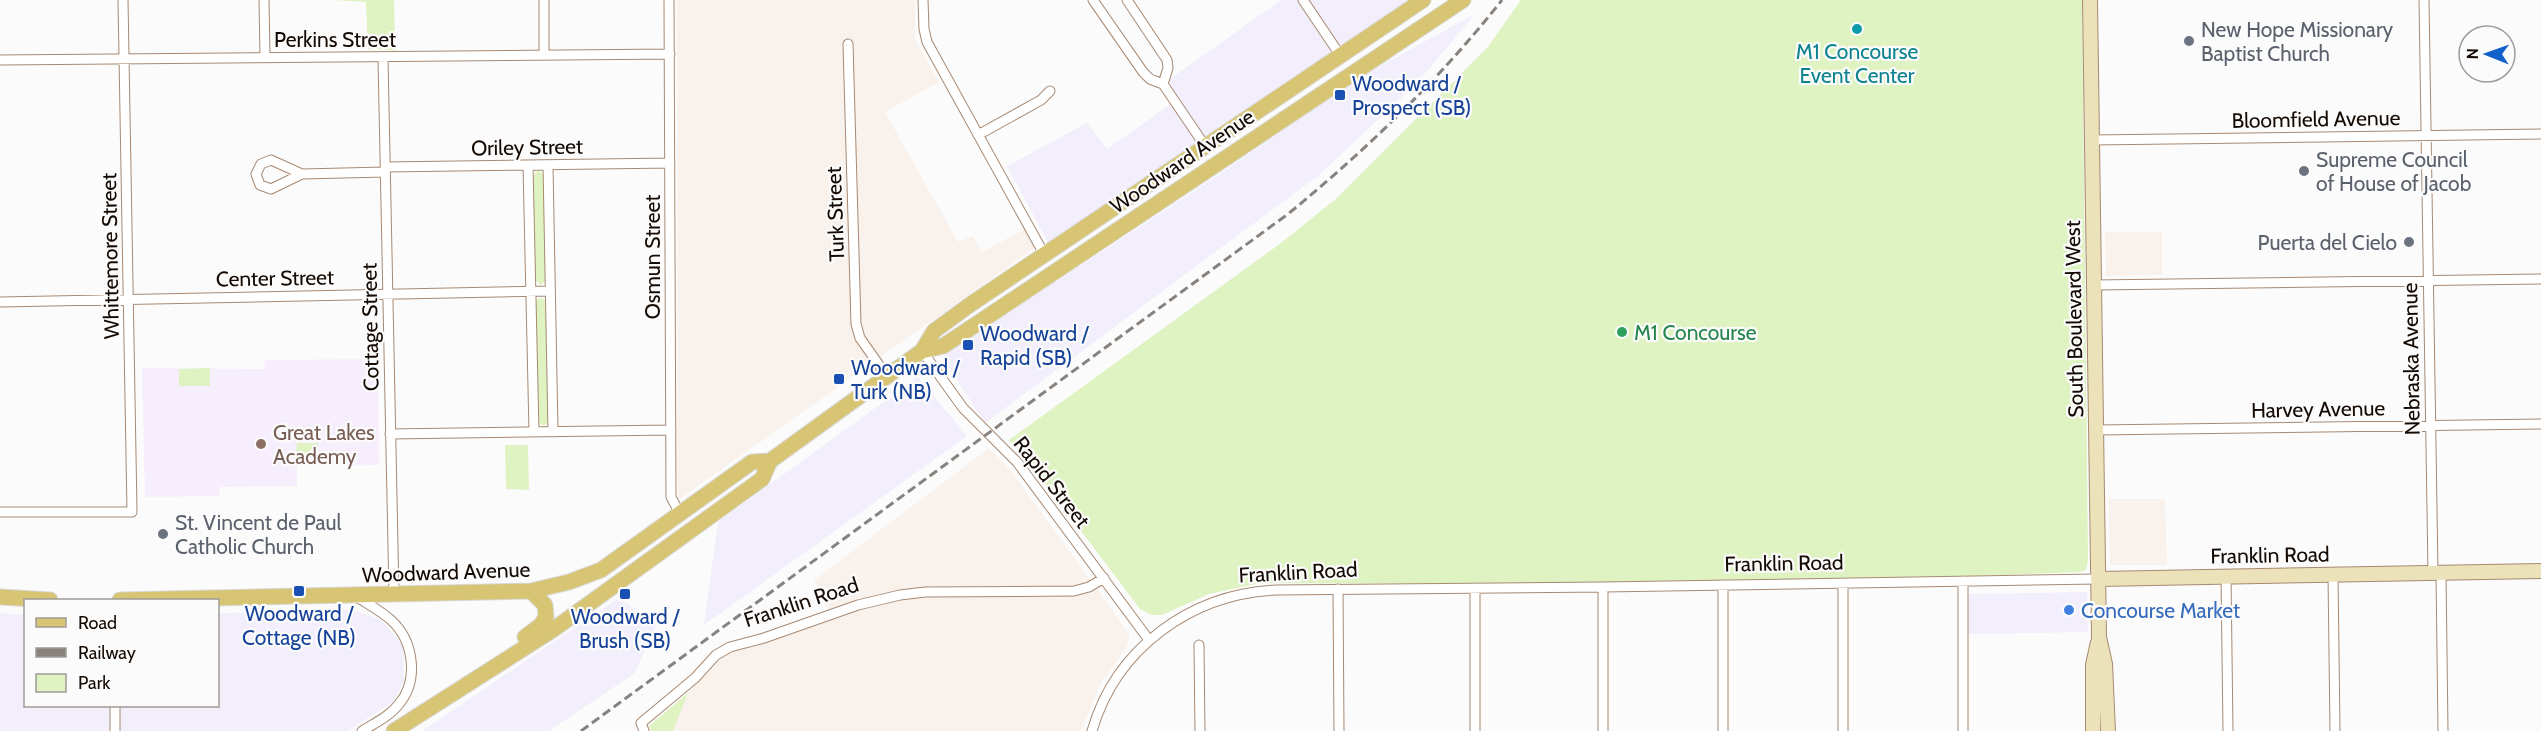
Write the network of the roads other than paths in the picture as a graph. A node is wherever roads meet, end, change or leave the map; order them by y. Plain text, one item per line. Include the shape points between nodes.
1 (123, 0) edge
2 (264, 0) edge
3 (544, 0) edge
4 (669, 0) edge
5 (923, 0) edge
6 (1093, 0) edge
7 (1127, 0) edge
8 (1303, 0) edge
9 (1423, 0) edge
10 (1463, 0) edge
11 (2090, 0) edge
12 (2424, 0) edge
13 (848, 44) dead end
14 (670, 54) junction
15 (1340, 55) junction
16 (544, 56) junction
17 (265, 57) junction
18 (124, 58) junction
19 (383, 58) junction
20 (0, 60) edge
21 (1163, 84) junction
22 (1050, 91) dead end
23 (2541, 134) edge
24 (978, 135) junction
25 (2426, 136) junction
26 (1254, 139) junction
27 (2092, 140) junction
28 (1205, 146) junction
29 (670, 163) junction
30 (528, 165) junction
31 (548, 165) junction
32 (385, 170) junction
33 (302, 174) junction
34 (1154, 205) junction
35 (1044, 254) junction
36 (2541, 279) edge
37 (2428, 281) junction
38 (2094, 285) junction
39 (531, 291) junction
40 (550, 291) junction
41 (388, 294) junction
42 (129, 299) junction
43 (0, 302) edge
44 (922, 351) junction
45 (886, 375) junction
46 (2541, 424) edge
47 (2430, 425) junction
48 (671, 430) junction
49 (2096, 430) junction
50 (534, 432) junction
51 (553, 432) junction
52 (390, 434) junction
53 (770, 461) junction
54 (0, 512) edge
55 (679, 512) junction
56 (2541, 571) edge
57 (2437, 573) junction
58 (2333, 574) junction
59 (2226, 576) junction
60 (1104, 578) junction
61 (2098, 579) junction
62 (1963, 581) junction
63 (1843, 584) junction
64 (1723, 585) junction
65 (1603, 587) junction
66 (1475, 588) junction
67 (1338, 589) junction
68 (531, 591) junction
69 (394, 595) junction
70 (356, 596) junction
71 (0, 597) edge
72 (33, 599) edge
73 (179, 599) edge
74 (2099, 637) junction
75 (1149, 640) junction
76 (1199, 645) dead end
77 (472, 681) junction
78 (115, 707) edge
79 (642, 727) edge
80 (115, 731) edge
81 (362, 731) edge
82 (394, 731) edge
83 (1092, 731) edge
84 (1200, 731) edge
85 (1339, 731) edge
86 (1475, 731) edge
87 (1603, 731) edge
88 (1723, 731) edge
89 (1843, 731) edge
90 (1963, 731) edge
91 (2093, 731) edge
92 (2108, 731) edge
93 (2228, 731) edge
94 (2335, 731) edge
95 (2443, 731) edge

1 - 18 street, Whittemore Street
2 - 17 street
3 - 16 street
4 - 14 street, Osmun Street
5 - 24 street via 926,38
6 - 21 street via 1145,75
7 - 21 street via 1167,60
8 - 15 street
9 - 15 main road, Woodward Avenue
10 - 26 main road, Woodward Avenue
11 - 27 street, South Boulevard West
12 - 25 street, Nebraska Avenue
13 - 45 street, Turk Street via 856,324 860,338
14 - 16 street, Perkins Street
14 - 29 street, Osmun Street
15 - 26 main road via 1348,56 1350,63 1263,121
15 - 28 main road, Woodward Avenue
16 - 19 street, Perkins Street
17 - 18 street, Perkins Street
17 - 19 street, Perkins Street
18 - 20 street, Perkins Street
18 - 42 street, Whittemore Street
19 - 32 street, Cottage Street
21 - 28 street
22 - 24 street
23 - 25 street, Bloomfield Avenue
24 - 35 street
25 - 27 street, Bloomfield Avenue
25 - 37 street, Nebraska Avenue
26 - 34 main road, Woodward Avenue
27 - 38 street, South Boulevard West
28 - 34 main road via 1203,157 1148,193 1147,200
28 - 35 main road, Woodward Avenue
29 - 31 street, Oriley Street
29 - 48 street, Osmun Street
30 - 31 street, Oriley Street
30 - 32 street, Oriley Street
30 - 39 street
31 - 40 street
32 - 33 street, Oriley Street
32 - 41 street, Cottage Street
33 - 33 street via 269,160 259,165 256,174 260,184 271,189
34 - 44 main road, Woodward Avenue via 943,346
35 - 44 main road, Woodward Avenue via 934,331
36 - 37 street
37 - 38 street
37 - 47 street, Nebraska Avenue
38 - 49 street, South Boulevard West
39 - 40 street, Center Street
39 - 41 street, Center Street
39 - 50 street
40 - 51 street
41 - 42 street, Center Street
41 - 52 street, Cottage Street
42 - 43 street, Center Street
42 - 54 street, Whittemore Street via 132,512
44 - 45 main road, Woodward Avenue
44 - 60 street, Rapid Street via 963,408 1017,462
45 - 53 main road, Woodward Avenue
46 - 47 street, Harvey Avenue
47 - 49 street, Harvey Avenue
47 - 57 street, Nebraska Avenue
48 - 51 street
48 - 55 street, Osmun Street via 671,497
49 - 61 street, South Boulevard West
50 - 51 street
50 - 52 street
52 - 69 street, Cottage Street
53 - 55 main road, Woodward Avenue via 752,462
53 - 77 main road, Woodward Avenue via 762,479 563,622
55 - 68 main road, Woodward Avenue via 601,570
56 - 57 street, Franklin Road
57 - 58 street, Franklin Road
57 - 95 street, Nebraska Avenue
58 - 59 street, Franklin Road
58 - 94 street
59 - 61 street, Franklin Road
59 - 93 street
60 - 75 street, Rapid Street
60 - 79 street, Franklin Road via 1074,591 925,592 888,597 725,649
61 - 62 street, Franklin Road
61 - 74 street, South Boulevard West
62 - 63 street, Franklin Road
62 - 90 street
63 - 64 street, Franklin Road
63 - 89 street
64 - 65 street, Franklin Road
64 - 88 street
65 - 66 street, Franklin Road
65 - 87 street
66 - 67 street, Franklin Road
66 - 86 street
67 - 75 street, Franklin Road via 1267,590 1231,596 1188,613
67 - 85 street
68 - 69 main road, Woodward Avenue
68 - 77 main road via 545,605 546,617 541,625
69 - 70 main road, Woodward Avenue
70 - 73 main road, Woodward Avenue
70 - 81 street via 399,628 408,644 412,667 408,689 399,704
71 - 72 main road
74 - 91 street, South Boulevard West via 2092,664
74 - 92 street, South Boulevard West via 2105,664
75 - 83 street, Franklin Road via 1115,681
76 - 84 street
77 - 82 main road, Woodward Avenue
78 - 80 street

